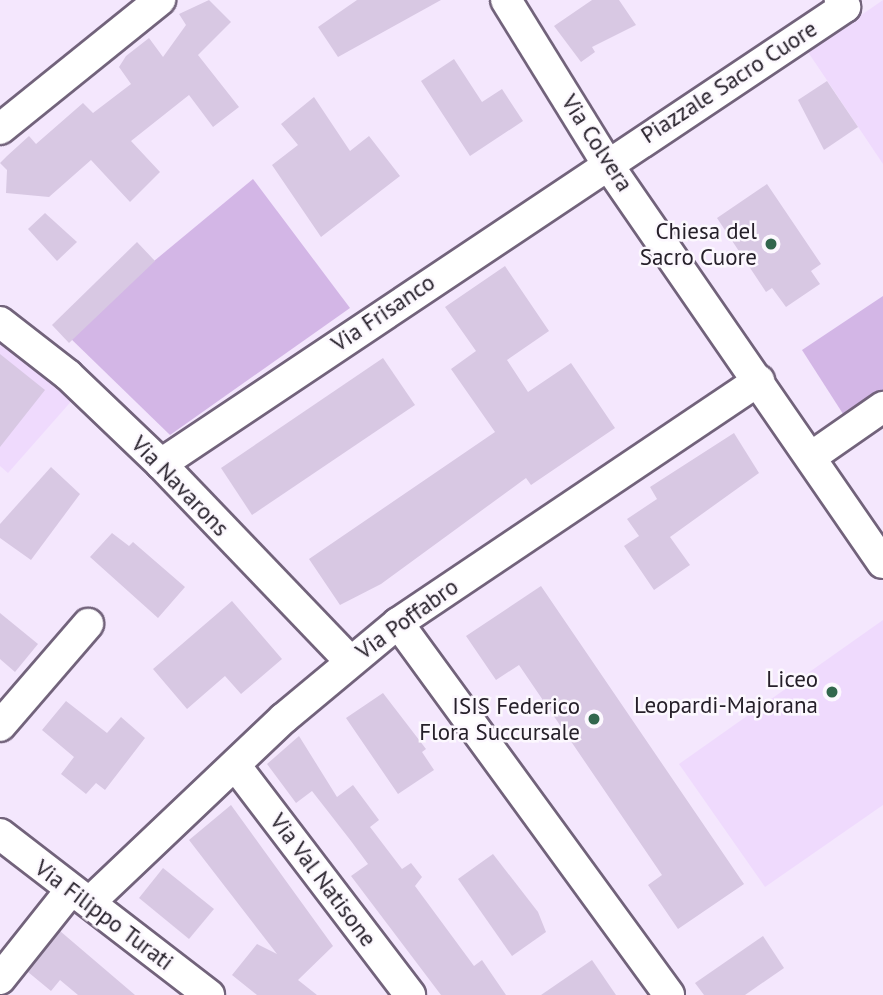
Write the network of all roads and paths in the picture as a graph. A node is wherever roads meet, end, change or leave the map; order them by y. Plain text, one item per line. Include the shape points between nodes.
1 (160, 0) edge
2 (506, 0) edge
3 (847, 3) edge
4 (0, 129) edge
5 (607, 162) junction
6 (0, 322) edge
7 (759, 380) junction
8 (883, 407) edge
9 (811, 457) junction
10 (161, 464) junction
11 (883, 563) edge
12 (398, 623) junction
13 (88, 624) dead end
14 (350, 661) junction
15 (0, 726) edge
16 (235, 765) junction
17 (0, 834) edge
18 (80, 896) junction
19 (0, 979) edge
20 (209, 995) edge
21 (410, 995) edge
22 (669, 995) edge

1 - 4 street
2 - 5 street, Via Colvera
3 - 5 street, Piazzale Sacro Cuore
5 - 7 street, Via Colvera
5 - 10 street, Via Frisanco
6 - 10 street, Via Navarons via 68,375
7 - 9 street, Via Colvera
7 - 12 street, Via Poffabro
8 - 9 street
9 - 11 street, Via Colvera
10 - 14 street, Via Navarons
12 - 14 street, Via Poffabro
12 - 22 street
13 - 15 street
14 - 16 street, Via Poffabro
16 - 18 street, Via Poffabro
16 - 21 street, Via Val Natisone
17 - 18 street, Via Filippo Turati
18 - 19 street, Via Poffabro
18 - 20 street, Via Filippo Turati

